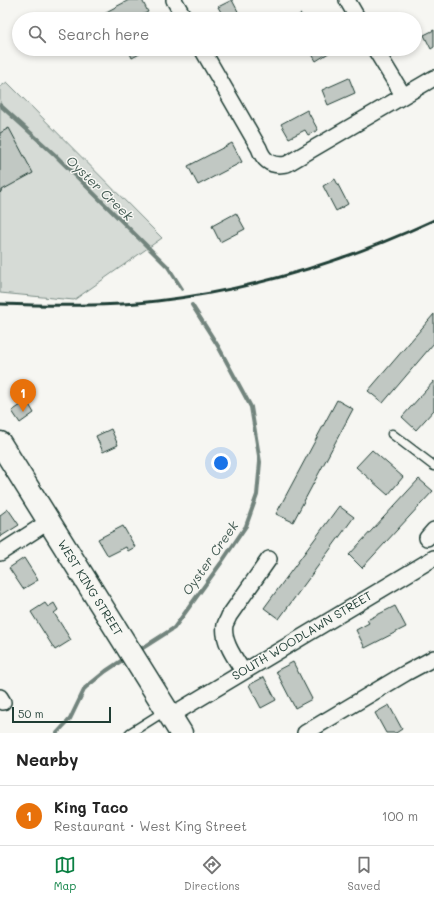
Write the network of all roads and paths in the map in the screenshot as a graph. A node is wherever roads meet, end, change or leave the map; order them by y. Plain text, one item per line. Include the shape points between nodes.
1 (174, 0) edge
2 (347, 0) edge
3 (181, 12) edge
4 (354, 12) edge
5 (206, 56) edge
6 (379, 56) edge
7 (434, 78) edge
8 (403, 95) junction
9 (392, 434) dead end
10 (0, 443) edge
11 (434, 466) edge
12 (48, 522) junction
13 (0, 553) edge
14 (434, 558) edge
15 (269, 559) dead end
16 (434, 658) edge
17 (243, 671) junction
18 (172, 720) edge
19 (130, 733) edge
20 (305, 733) edge

1 - 3 street
2 - 4 street
5 - 8 street via 261,155 274,164 287,164
6 - 8 street
7 - 8 street
9 - 11 lane
10 - 12 main road, WEST KING STREET
12 - 13 street
12 - 18 main road, WEST KING STREET
14 - 17 street, SOUTH WOODLAWN STREET
15 - 17 street via 225,625 229,647
16 - 20 street
17 - 18 street, SOUTH WOODLAWN STREET
18 - 19 lane

